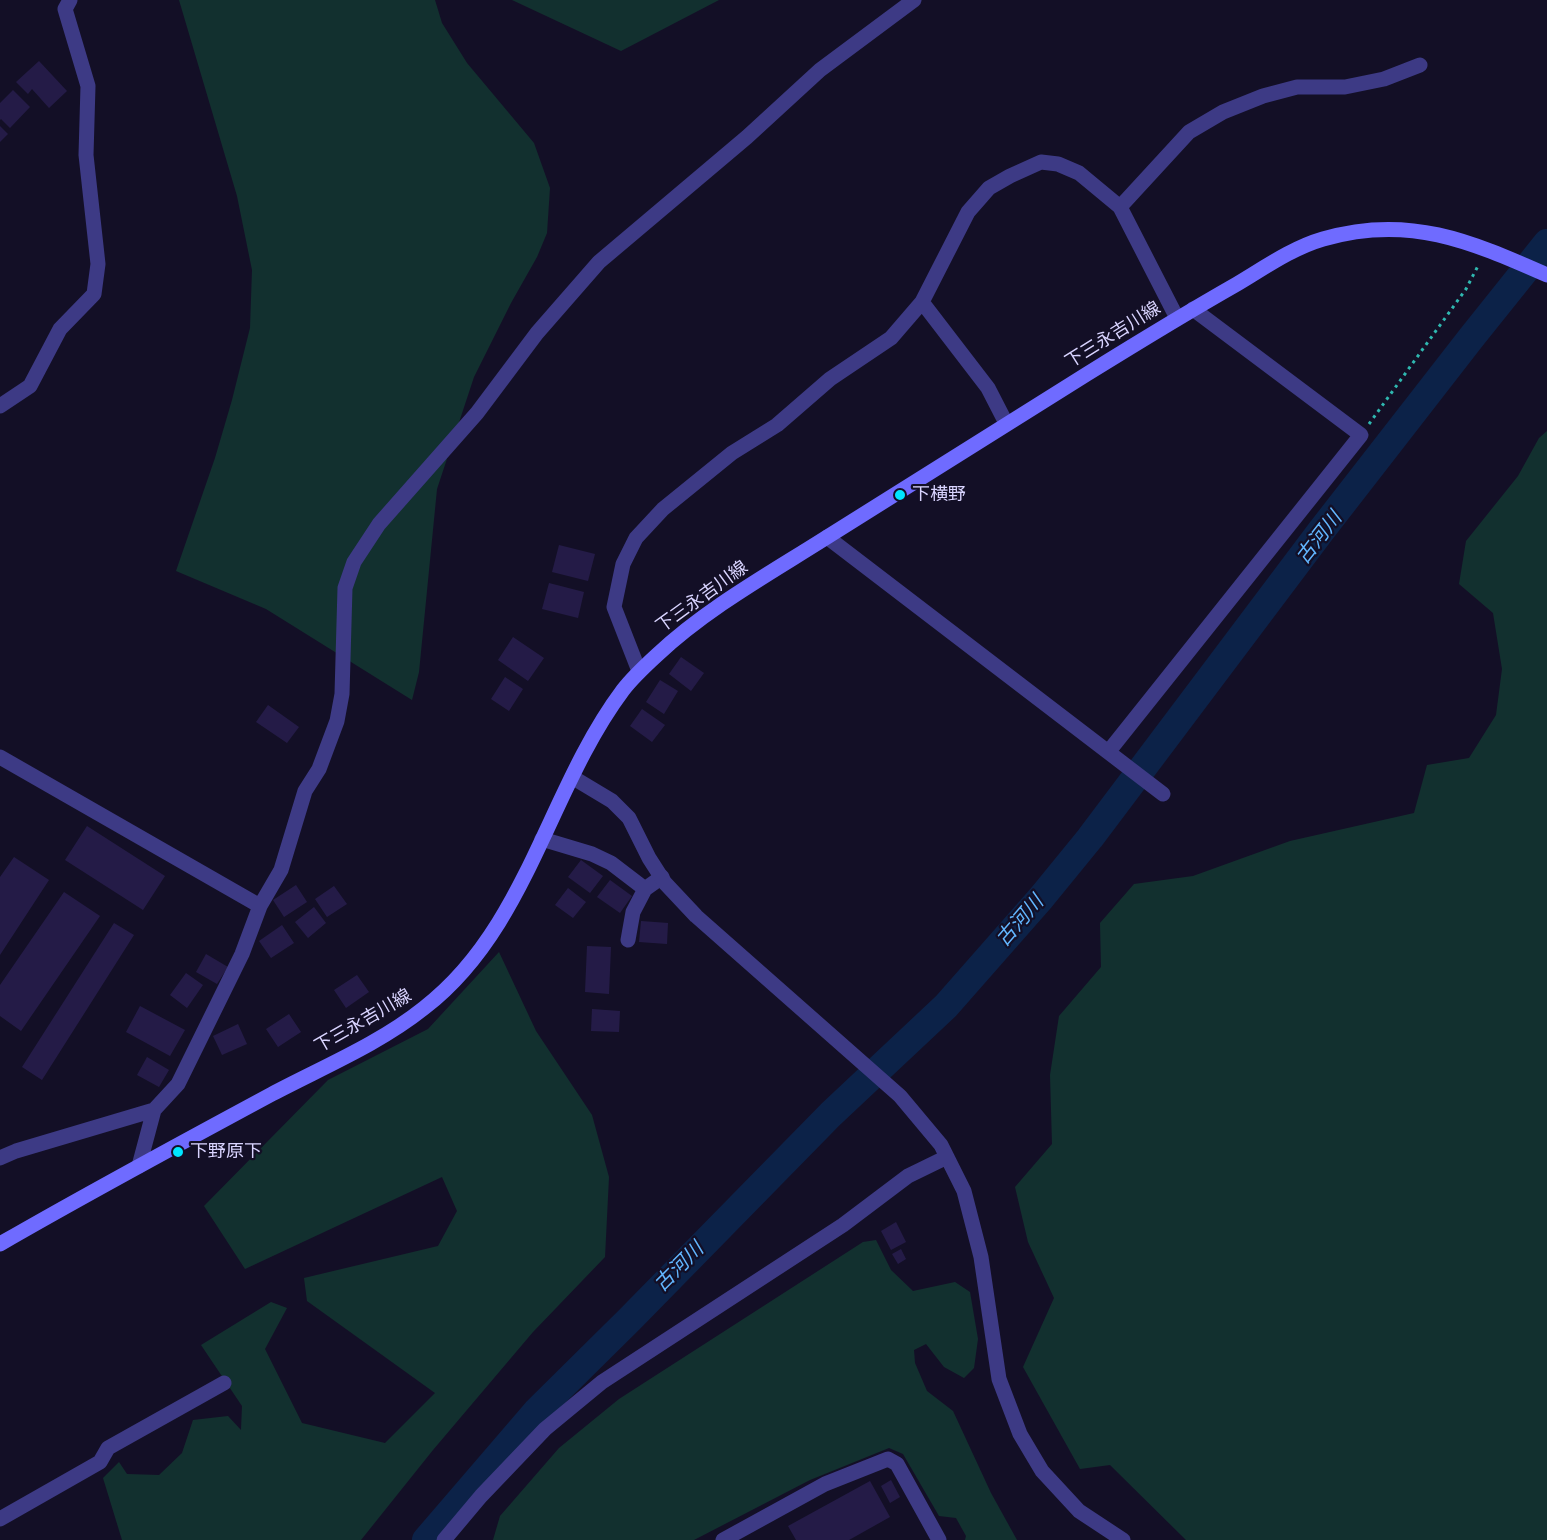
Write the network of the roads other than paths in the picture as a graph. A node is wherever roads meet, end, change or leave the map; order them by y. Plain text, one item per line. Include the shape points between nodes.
1 (70, 0) edge
2 (914, 0) edge
3 (1420, 65) dead end
4 (1120, 207) junction
5 (1545, 274) edge
6 (922, 302) junction
7 (1193, 309) junction
8 (1177, 318) junction
9 (0, 406) edge
10 (1006, 423) junction
11 (827, 537) junction
12 (639, 671) junction
13 (1111, 752) junction
14 (0, 757) edge
15 (572, 777) junction
16 (1163, 794) dead end
17 (542, 839) junction
18 (662, 878) junction
19 (645, 889) junction
20 (260, 906) junction
21 (628, 940) dead end
22 (154, 1110) junction
23 (947, 1157) junction
24 (0, 1158) edge
25 (139, 1166) junction
26 (0, 1244) edge
27 (224, 1383) dead end
28 (0, 1519) edge
29 (444, 1540) edge
30 (723, 1540) edge
31 (939, 1540) edge
32 (1123, 1540) edge

1 - 9 street via 65,9 88,86 86,155 98,264 94,294 60,329 30,386
2 - 20 street via 820,70 599,262 537,333 477,413 379,524 354,562 345,588 342,694 337,721 319,769 305,791 281,870
3 - 4 street via 1384,79 1345,87 1297,87 1223,112 1189,132
4 - 6 street via 1079,173 1058,164 1041,162 1010,176 988,188 969,212
4 - 8 street
5 - 7 main road, 下三永吉川線 via 1440,234 1399,229 1365,231 1321,239
6 - 10 street via 988,388
6 - 12 street via 891,338 732,453 663,509 636,538 623,564 614,607
7 - 8 main road, 下三永吉川線
7 - 13 street via 1361,435
8 - 10 main road, 下三永吉川線
10 - 11 main road, 下三永吉川線
11 - 12 main road, 下三永吉川線 via 682,631
11 - 13 street
12 - 15 main road, 下三永吉川線 via 588,745
13 - 16 street
14 - 20 street
15 - 17 main road, 下三永吉川線
15 - 18 street via 612,801 629,818
17 - 19 street via 611,863
17 - 25 main road, 下三永吉川線 via 498,925 467,969 424,1008 380,1037
18 - 19 street
18 - 23 street via 696,916 900,1096 941,1144
19 - 21 street via 633,912
20 - 22 street via 242,954 178,1084
22 - 24 street
22 - 25 street
23 - 29 street via 908,1176 843,1225 602,1382 545,1429
23 - 32 street via 964,1191 981,1257 999,1379 1020,1434 1042,1471 1079,1511
25 - 26 main road, 下三永吉川線
27 - 28 street via 108,1448 100,1462
30 - 31 street via 825,1484 888,1459 897,1464

